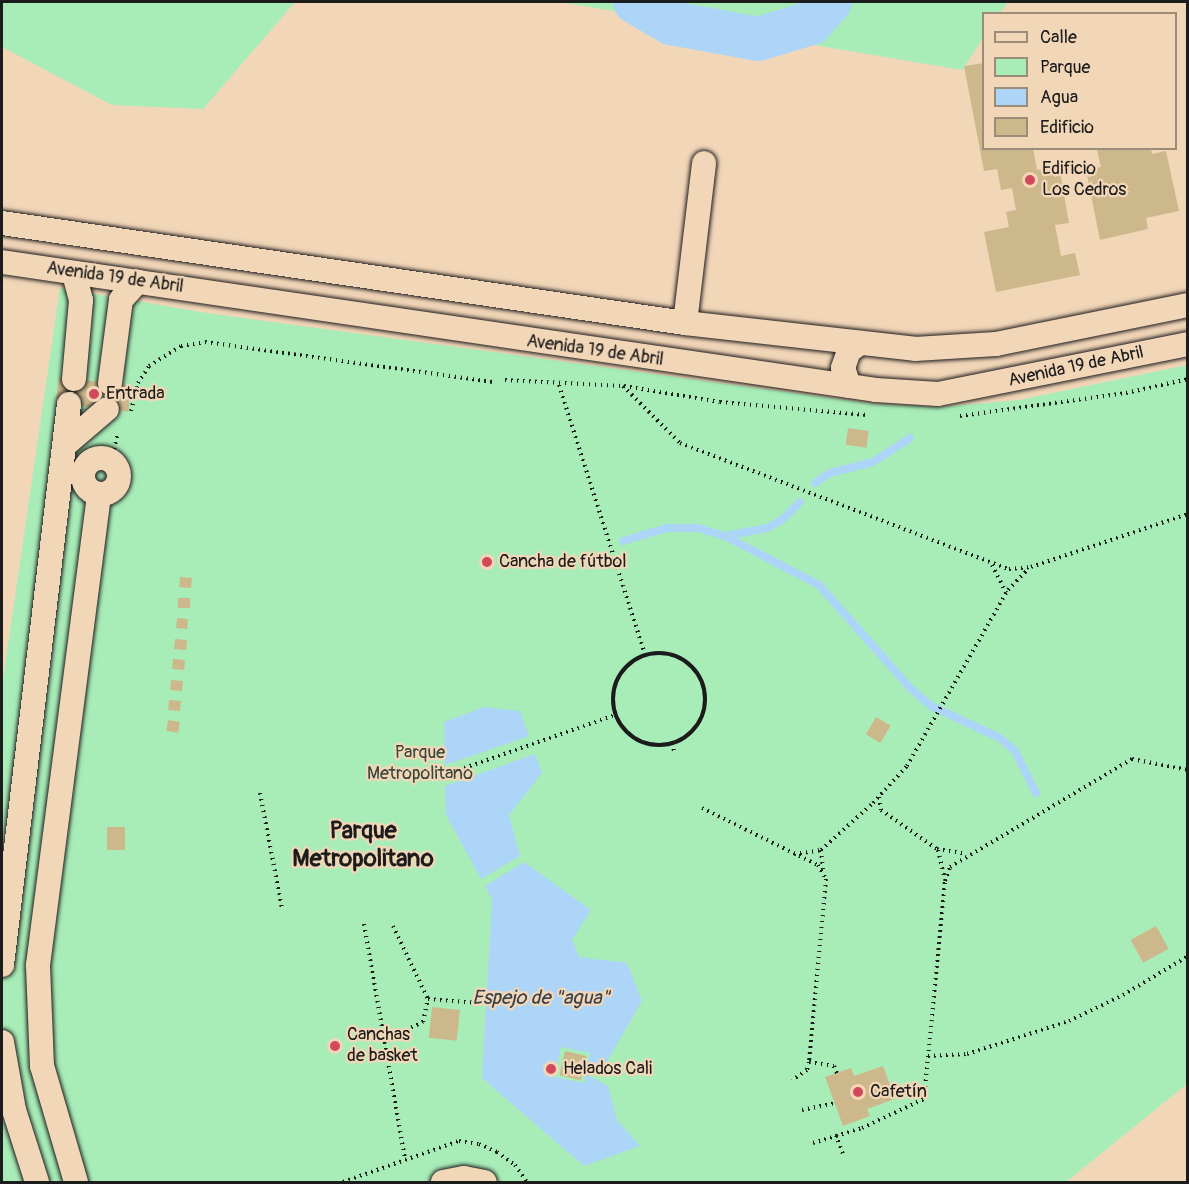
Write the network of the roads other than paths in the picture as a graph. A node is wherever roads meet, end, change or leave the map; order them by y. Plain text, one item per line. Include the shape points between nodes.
1 (704, 163) dead end
2 (2, 223) edge
3 (2, 262) edge
4 (74, 273) junction
5 (138, 281) junction
6 (1188, 305) edge
7 (685, 323) junction
8 (820, 338) junction
9 (860, 343) junction
10 (1188, 344) edge
11 (74, 379) dead end
12 (816, 382) junction
13 (110, 383) dead end
14 (849, 386) junction
15 (69, 404) dead end
16 (120, 415) road end
17 (65, 445) junction
18 (99, 494) dead end
19 (2, 964) edge
20 (2, 1042) edge
21 (37, 1182) edge
22 (76, 1182) edge
23 (442, 1182) edge
24 (485, 1182) edge

1 - 7 street
2 - 7 street, Avenida 19 de Abril
3 - 4 street, Avenida 19 de Abril
4 - 5 street, Avenida 19 de Abril
4 - 11 street via 81,300
5 - 12 street, Avenida 19 de Abril
5 - 13 street via 121,300
6 - 9 street, Avenida 19 de Abril via 996,344 915,349
7 - 8 street, Avenida 19 de Abril
8 - 9 street, Avenida 19 de Abril
8 - 12 street via 828,360
9 - 14 street via 849,351 843,368
10 - 14 street, Avenida 19 de Abril via 938,394
12 - 14 street, Avenida 19 de Abril
15 - 17 street
16 - 17 street
17 - 19 street
18 - 22 street via 38,965 42,1066
20 - 21 street via 14,1110
23 - 24 street via 464,1178

